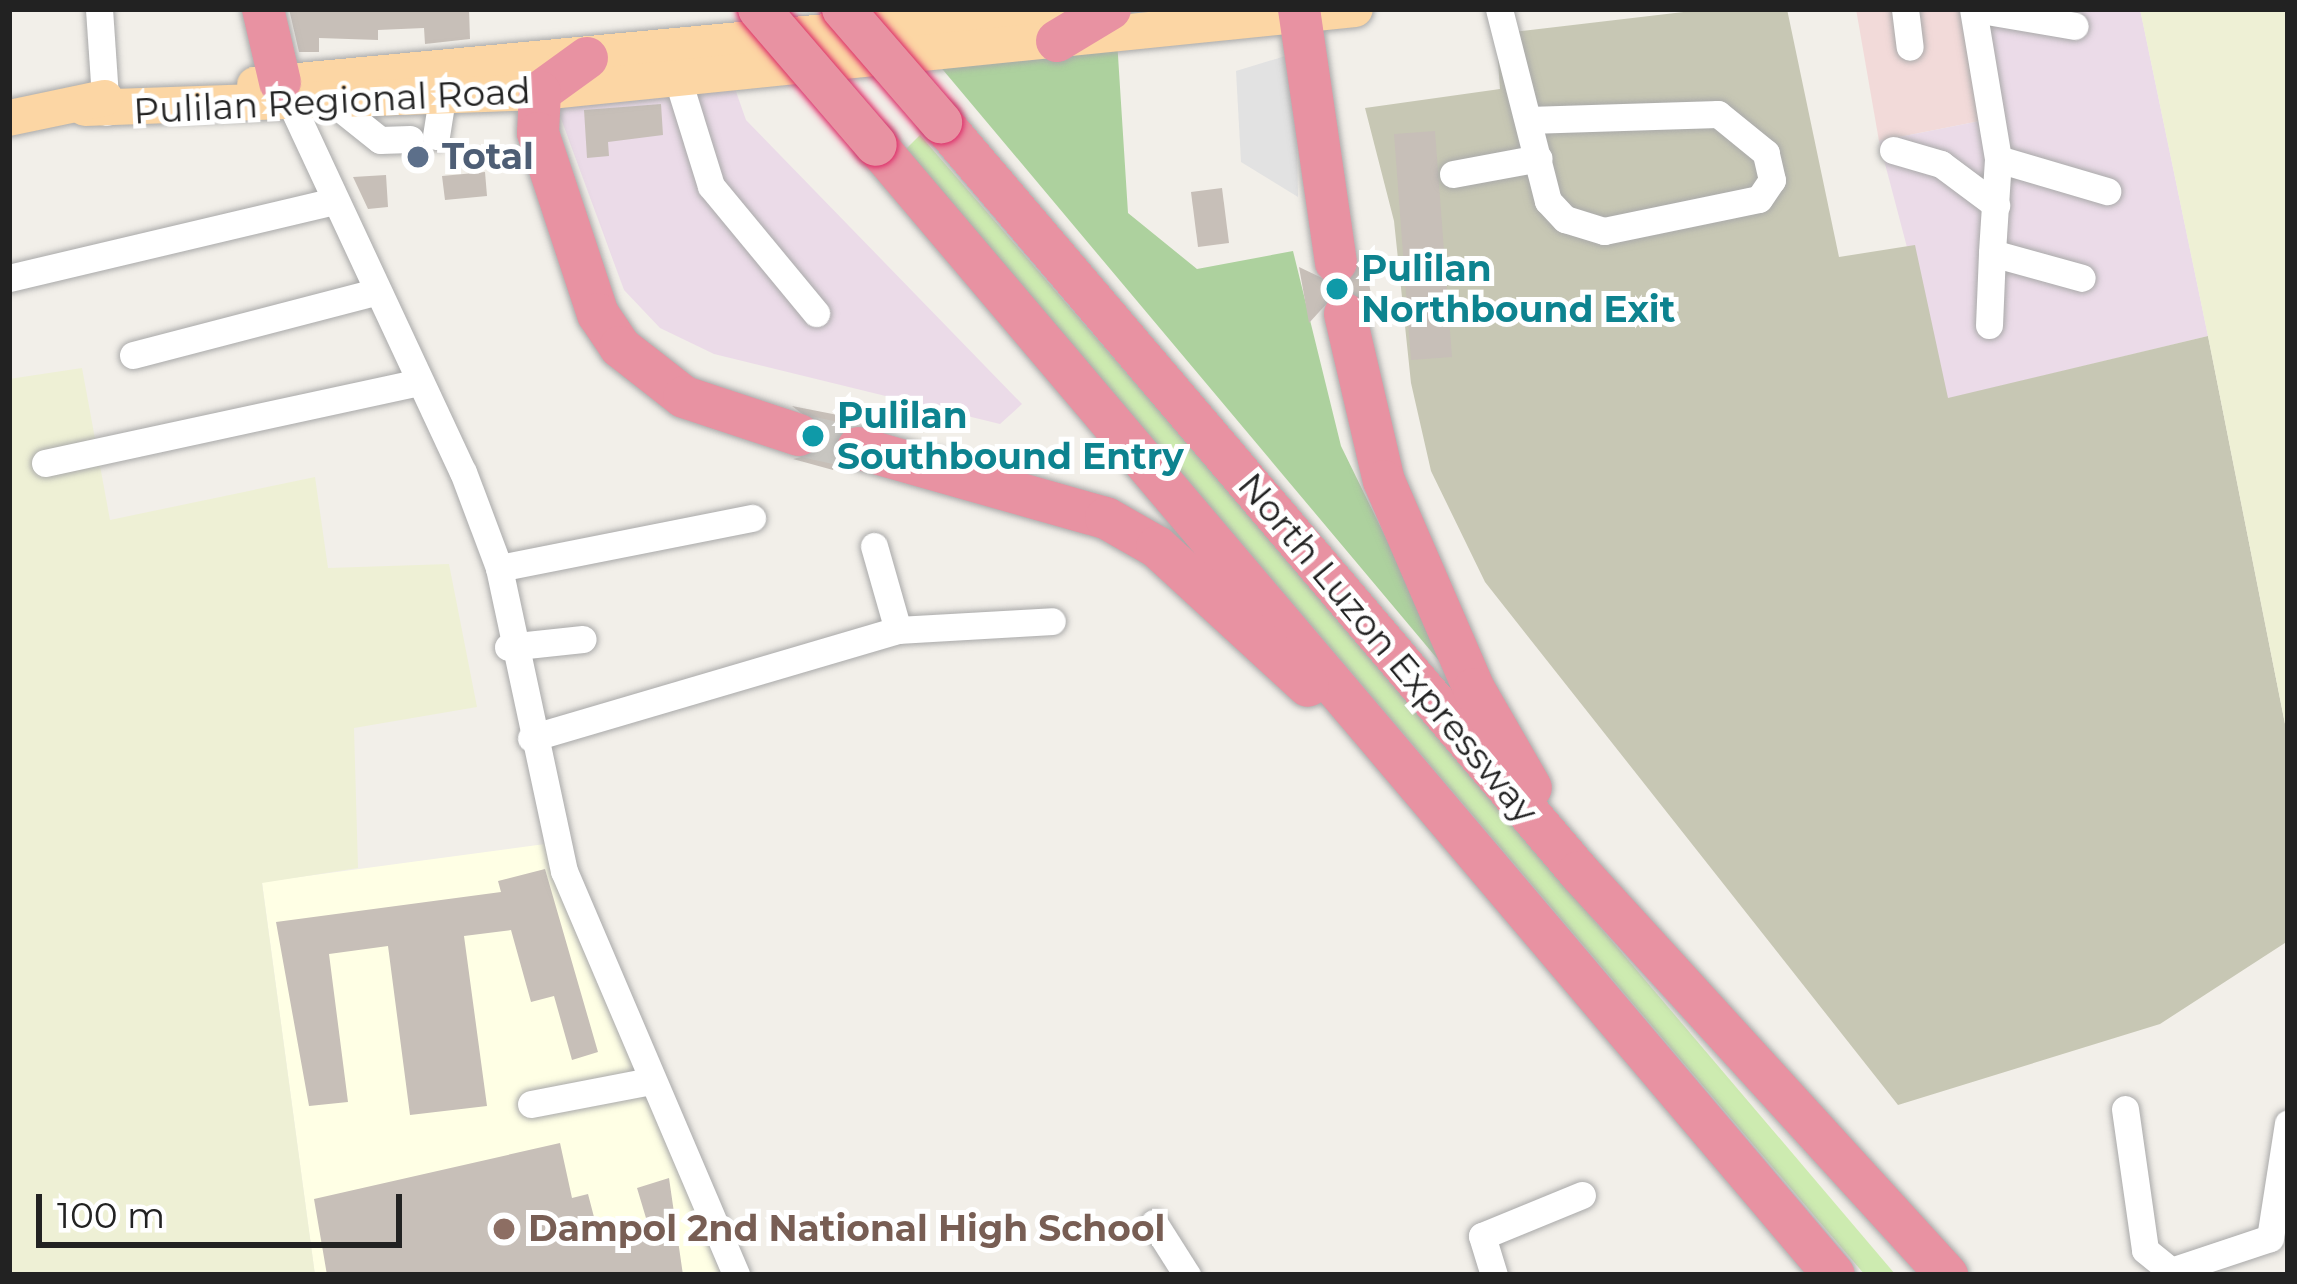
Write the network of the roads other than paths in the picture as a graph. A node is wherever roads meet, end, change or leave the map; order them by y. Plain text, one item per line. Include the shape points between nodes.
1 (99, 9) edge
2 (263, 9) edge
3 (759, 9) edge
4 (843, 9) edge
5 (1110, 9) edge
6 (1355, 9) edge
7 (1499, 9) edge
8 (1905, 9) edge
9 (1974, 9) edge
10 (1303, 12) edge
11 (1066, 25) edge
12 (2075, 26) dead end
13 (1910, 47) dead end
14 (587, 58) junction
15 (678, 80) junction
16 (539, 92) junction
17 (287, 95) junction
18 (442, 98) junction
19 (336, 105) junction
20 (99, 106) junction
21 (9, 118) edge
22 (1528, 120) junction
23 (1893, 150) dead end
24 (1539, 158) junction
25 (1998, 159) junction
26 (1453, 174) dead end
27 (2107, 191) dead end
28 (335, 201) junction
29 (1996, 206) junction
30 (1992, 253) junction
31 (1336, 262) dead end
32 (9, 278) edge
33 (2083, 278) dead end
34 (375, 292) junction
35 (816, 313) dead end
36 (1345, 314) dead end
37 (1989, 325) dead end
38 (134, 356) dead end
39 (416, 382) junction
40 (799, 435) tunnel mouth
41 (858, 448) tunnel mouth
42 (45, 463) dead end
43 (752, 518) dead end
44 (874, 546) dead end
45 (499, 568) junction
46 (1052, 622) dead end
47 (898, 630) junction
48 (583, 638) dead end
49 (508, 647) junction
50 (531, 739) junction
51 (1433, 799) junction
52 (1579, 872) junction
53 (650, 1081) junction
54 (531, 1104) dead end
55 (2125, 1108) dead end
56 (2288, 1123) edge
57 (1582, 1196) dead end
58 (1154, 1223) dead end
59 (736, 1275) edge
60 (1186, 1275) edge
61 (1494, 1275) edge
62 (1834, 1275) edge
63 (1947, 1275) edge

1 - 20 street
2 - 17 highway
3 - 51 highway, North Luzon Expressway, bridge
4 - 52 highway, North Luzon Expressway, bridge
5 - 11 highway
6 - 10 main road, Pulilan Regional Road
7 - 22 street
8 - 13 street
9 - 12 street
9 - 25 street
10 - 11 main road, Pulilan Regional Road
10 - 31 highway
11 - 14 main road, Pulilan Regional Road
11 - 15 main road, Pulilan Regional Road
14 - 16 highway
14 - 17 main road, Pulilan Regional Road
15 - 16 main road, Pulilan Regional Road
15 - 35 street via 711,186
16 - 18 main road, Pulilan Regional Road
16 - 40 highway via 560,224 620,347 721,416
17 - 19 main road, Pulilan Regional Road
17 - 20 main road, Pulilan Regional Road
17 - 28 street
18 - 19 main road, Pulilan Regional Road
18 - 19 street via 423,137 380,140
20 - 21 main road, Pulilan Regional Road
22 - 24 street
22 - 24 street via 1718,115 1766,153 1772,180 1759,199 1604,231 1548,201
23 - 29 street via 1941,164
24 - 26 street
25 - 27 street
25 - 29 street
28 - 32 street
28 - 34 street
29 - 30 street
30 - 33 street
30 - 37 street
34 - 38 street
34 - 39 street
36 - 52 highway via 1384,481 1474,689
39 - 42 street
39 - 45 street
41 - 51 highway via 1065,502 1157,547
43 - 45 street
44 - 47 street
45 - 49 street
46 - 47 street
47 - 50 street
48 - 49 street
49 - 50 street
50 - 53 street via 564,871
51 - 62 highway, North Luzon Expressway
52 - 63 highway, North Luzon Expressway
53 - 54 street
53 - 59 street
55 - 56 street via 2145,1250 2171,1271 2270,1238
57 - 61 street via 1482,1236
58 - 60 street

